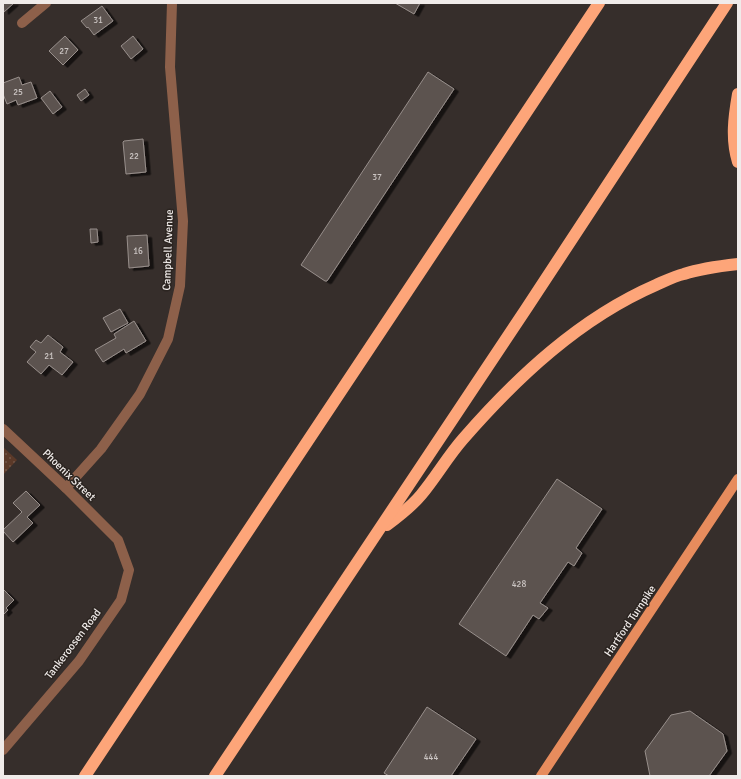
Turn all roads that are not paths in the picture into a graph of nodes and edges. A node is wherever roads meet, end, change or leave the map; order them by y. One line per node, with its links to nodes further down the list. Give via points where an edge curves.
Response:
1 (46, 3): 5 (street)
2 (172, 3): 11 (street, Campbell Avenue, via 170,67 183,222 180,286 168,339 140,394 101,449)
3 (599, 3): 15 (highway)
4 (727, 3): 12 (highway)
5 (22, 23)
6 (738, 94): 7 (highway, via 733,127)
7 (738, 162)
8 (738, 264): 12 (highway, via 707,268 672,278 628,298 582,327 509,389 459,444 411,505)
9 (3, 429): 11 (street, Phoenix Street)
10 (738, 479): 17 (main road, Hartford Turnpike)
11 (66, 488): 13 (street, Phoenix Street)
12 (378, 531): 16 (highway)
13 (118, 540): 14 (street, Tankeroosen Road, via 129,570 121,600 79,661)
14 (3, 750)
15 (85, 776)
16 (215, 776)
17 (541, 776)

